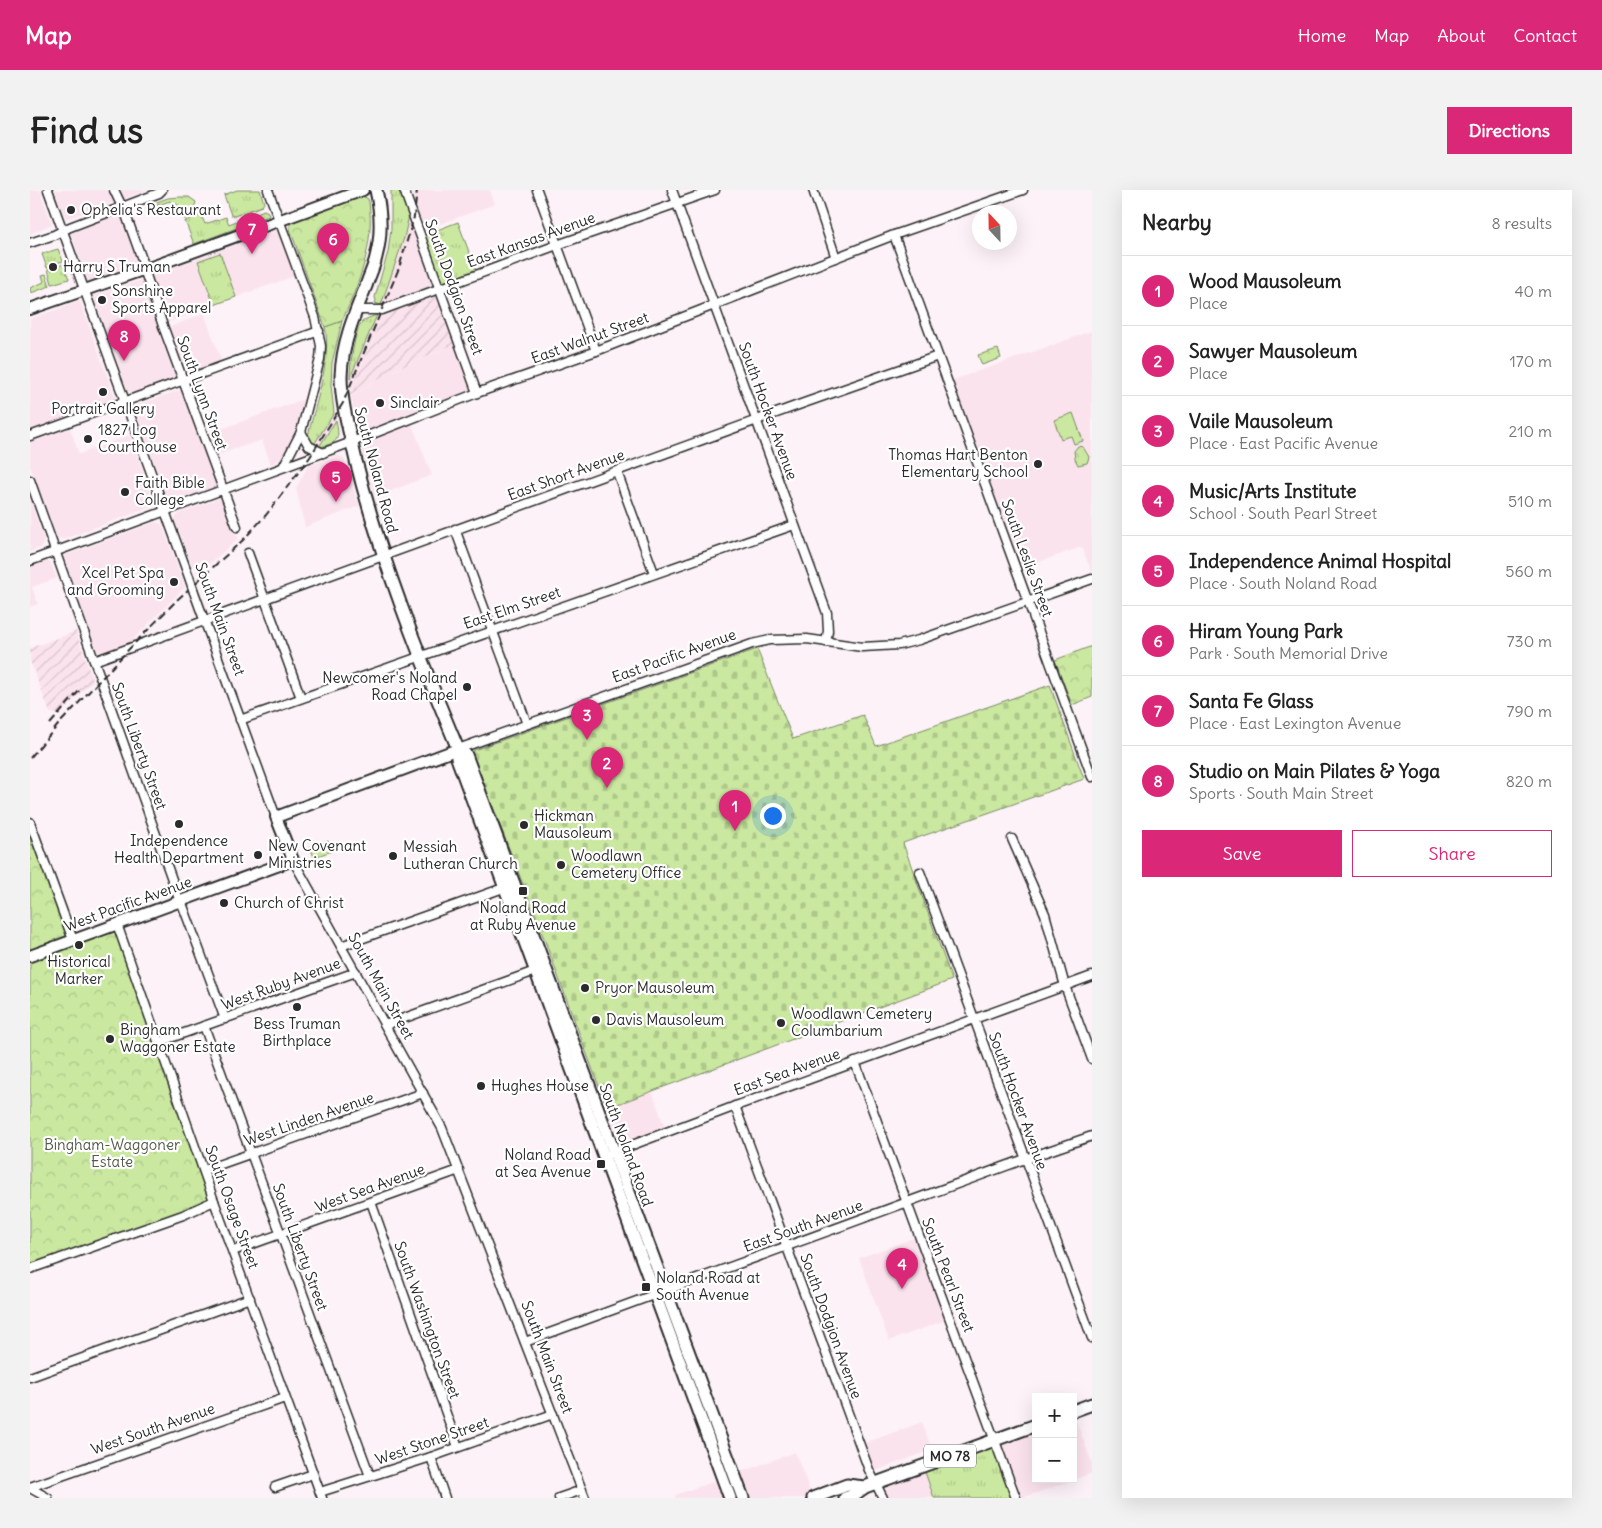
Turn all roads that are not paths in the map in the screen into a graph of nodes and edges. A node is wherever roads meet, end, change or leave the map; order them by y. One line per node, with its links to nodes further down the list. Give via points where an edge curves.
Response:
1 (48, 190): 16 (street, South Main Street)
2 (114, 190): 14 (street, South Lynn Street)
3 (162, 190): 14 (street)
4 (268, 190): 15 (street)
5 (363, 190): 15 (street)
6 (376, 190): 26 (main road, South Noland Road, via 380,214 379,244)
7 (404, 190): 22 (street, South Dodgion Street)
8 (537, 190): 19 (street)
9 (672, 190): 13 (street, South Hocker Avenue)
10 (714, 190): 13 (street, East Kansas Avenue)
11 (813, 190): 20 (street)
12 (1024, 190): 17 (street, East Walnut Street)
13 (677, 203): 19 (street, East Kansas Avenue); 24 (street, South Hocker Avenue)
14 (121, 207): 16 (street); 21 (street, South Lynn Street)
15 (280, 220): 21 (street); 27 (street)
16 (62, 230): 18 (street); 23 (street, South Main Street)
17 (894, 235): 20 (street, East Walnut Street); 29 (street, South Leslie Street)
18 (30, 244)
19 (557, 245): 22 (street, East Kansas Avenue); 28 (street)
20 (836, 258): 24 (street, East Walnut Street)
21 (144, 268): 23 (street); 30 (street, South Lynn Street)
22 (440, 288): 26 (street, East Kansas Avenue, via 382,310); 31 (street, South Dodgion Street)
23 (84, 290): 25 (street); 32 (street, South Main Street)
24 (715, 305): 28 (street, East Walnut Street); 33 (street, South Hocker Avenue)
25 (30, 309)
26 (356, 310): 36 (main road, South Noland Road, via 344,349 342,377 343,403)
27 (319, 331): 30 (street); 34 (street, via 320,359)
28 (596, 351): 31 (street, East Walnut Street)
29 (938, 356): 33 (street, East Short Avenue); 53 (street, South Leslie Street)
30 (183, 381): 32 (street); 41 (street, South Lynn Street)
31 (477, 393): 36 (street, East Walnut Street)
32 (126, 402): 35 (street); 42 (street, South Main Street)
33 (756, 421): 39 (street, East Short Avenue); 43 (street, South Hocker Avenue)
34 (301, 432): 37 (street, via 309,446); 38 (street)
35 (30, 436)
36 (352, 442): 37 (street, East Walnut Street); 48 (main road, South Noland Road)
37 (323, 453): 38 (street, East Walnut Street)
38 (282, 468): 41 (street, East Walnut Street)
39 (617, 472): 45 (street, East Short Avenue); 50 (street)
40 (30, 480): 46 (street, South Liberty Street)
41 (223, 490): 42 (street, East Walnut Street); 44 (street, South Lynn Street)
42 (165, 511): 46 (street, East Walnut Street); 54 (street, South Main Street, bridge)
43 (794, 525): 50 (street, East Elm Street); 56 (street, South Hocker Avenue, via 827,612)
44 (237, 527)
45 (455, 529): 48 (street, East Short Avenue); 55 (street)
46 (55, 551): 49 (street, East Walnut Street); 58 (street, South Liberty Street)
47 (248, 553): 52 (street)
48 (384, 556): 52 (street, East Short Avenue); 57 (main road, South Noland Road)
49 (30, 561)
50 (654, 573): 55 (street, East Elm Street)
51 (1092, 579): 53 (street, East Pacific Avenue)
52 (263, 598): 54 (street, East Short Avenue); 59 (street)
53 (1028, 602): 56 (street, East Pacific Avenue, via 899,645 862,647); 63 (street, South Leslie Street)
54 (204, 620): 58 (street, East Short Avenue); 60 (street, South Main Street)
55 (492, 630): 57 (street, East Elm Street); 61 (street)
56 (826, 642): 61 (street, East Pacific Avenue, via 770,640 752,644)
57 (421, 655): 59 (street, East Elm Street); 62 (main road, South Noland Road)
58 (94, 661): 70 (street, South Liberty Street)
59 (301, 698): 60 (street, East Elm Street)
60 (240, 720): 64 (street, South Main Street)
61 (527, 724): 62 (street, East Pacific Avenue)
62 (458, 749): 64 (street, East Pacific Avenue); 69 (main road, South Noland Road, via 466,755)
63 (1092, 777)
64 (276, 817): 67 (street, South Main Street)
65 (30, 822): 72 (street)
66 (1012, 839): 78 (street, via 1045,914)
67 (293, 860): 70 (street, West Pacific Avenue); 73 (street, South Main Street)
68 (920, 872): 80 (street, South Hocker Avenue)
69 (509, 885): 73 (street); 75 (main road, South Noland Road)
70 (180, 902): 71 (street, West Pacific Avenue); 79 (street, South Liberty Street)
71 (117, 924): 72 (street, West Pacific Avenue); 83 (street, South Osage Street)
72 (73, 940): 74 (street, West Pacific Avenue)
73 (341, 946): 76 (street, South Main Street)
74 (30, 956)
75 (540, 969): 81 (street); 90 (main road, South Noland Road)
76 (356, 972): 79 (street, West Ruby Avenue); 81 (street, South Main Street)
77 (1092, 976): 78 (street, East Sea Avenue)
78 (1065, 986): 80 (street, East Sea Avenue); 84 (street)
79 (225, 1018): 82 (street, West Ruby Avenue)
80 (973, 1019): 85 (street, East Sea Avenue); 91 (street, South Hocker Avenue)
81 (385, 1025): 86 (street, South Main Street)
82 (204, 1026): 83 (street, West Ruby Avenue); 89 (street, South Liberty Street)
83 (159, 1042): 92 (street, South Osage Street)
84 (1092, 1059)
85 (855, 1062): 87 (street, East Sea Avenue); 96 (street, South Pearl Street)
86 (423, 1093): 89 (street, West Linden Avenue); 93 (street, South Main Street)
87 (735, 1106): 90 (street, East Sea Avenue); 98 (street, South Dodgion Avenue)
88 (1092, 1136): 91 (street, East South Avenue)
89 (251, 1154): 92 (street, West Linden Avenue); 97 (street, South Liberty Street)
90 (609, 1154): 101 (main road, South Noland Road)
91 (1025, 1159): 96 (street, East South Avenue); 103 (street, South Hocker Avenue)
92 (204, 1170): 94 (street, South Osage Street)
93 (459, 1170): 95 (street, West Sea Avenue); 104 (street, South Main Street)
94 (214, 1200): 99 (street, South Osage Street); 100 (street, via 183,1215)
95 (370, 1202): 97 (street, West Sea Avenue); 112 (street, South Washington Street)
96 (906, 1203): 98 (street, East South Avenue); 111 (street, South Pearl Street)
97 (280, 1235): 99 (street, West Sea Avenue); 115 (street, South Liberty Street)
98 (787, 1246): 101 (street, East South Avenue); 116 (street, South Dodgion Avenue)
99 (234, 1251): 102 (street, South Osage Street)
100 (30, 1269)
101 (660, 1294): 104 (street, East South Avenue); 125 (main road, South Noland Road); 126 (main road, South Noland Road)
102 (250, 1298): 105 (street); 106 (street, South Osage Street)
103 (1092, 1338)
104 (525, 1342): 109 (street, South Main Street)
105 (30, 1377)
106 (285, 1398): 114 (street, South Osage Street); 117 (street, West South Avenue)
107 (1092, 1404): 108 (main road)
108 (1077, 1410)
109 (553, 1414): 112 (street, West Stone Street); 120 (street, South Main Street)
110 (1032, 1426): 111 (main road, MO 78)
111 (995, 1440): 116 (main road, MO 78); 130 (street, South Pearl Street)
112 (458, 1447): 113 (street, West Stone Street)
113 (431, 1457): 115 (street, West Stone Street); 123 (street)
114 (313, 1474): 118 (street); 121 (street, South Osage Street)
115 (370, 1476): 121 (street, West Stone Street)
116 (876, 1483): 119 (main road, MO 78); 129 (street, South Dodgion Avenue)
117 (30, 1487): 122 (street)
118 (275, 1487)
119 (865, 1487): 127 (main road, MO 78, via 848,1485); 128 (main road, MO 78)
120 (584, 1494): 124 (street)
121 (321, 1495)
122 (48, 1498)
123 (445, 1498)
124 (559, 1498)
125 (730, 1498)
126 (743, 1498)
127 (813, 1498)
128 (845, 1498)
129 (883, 1498)
130 (1016, 1498)

